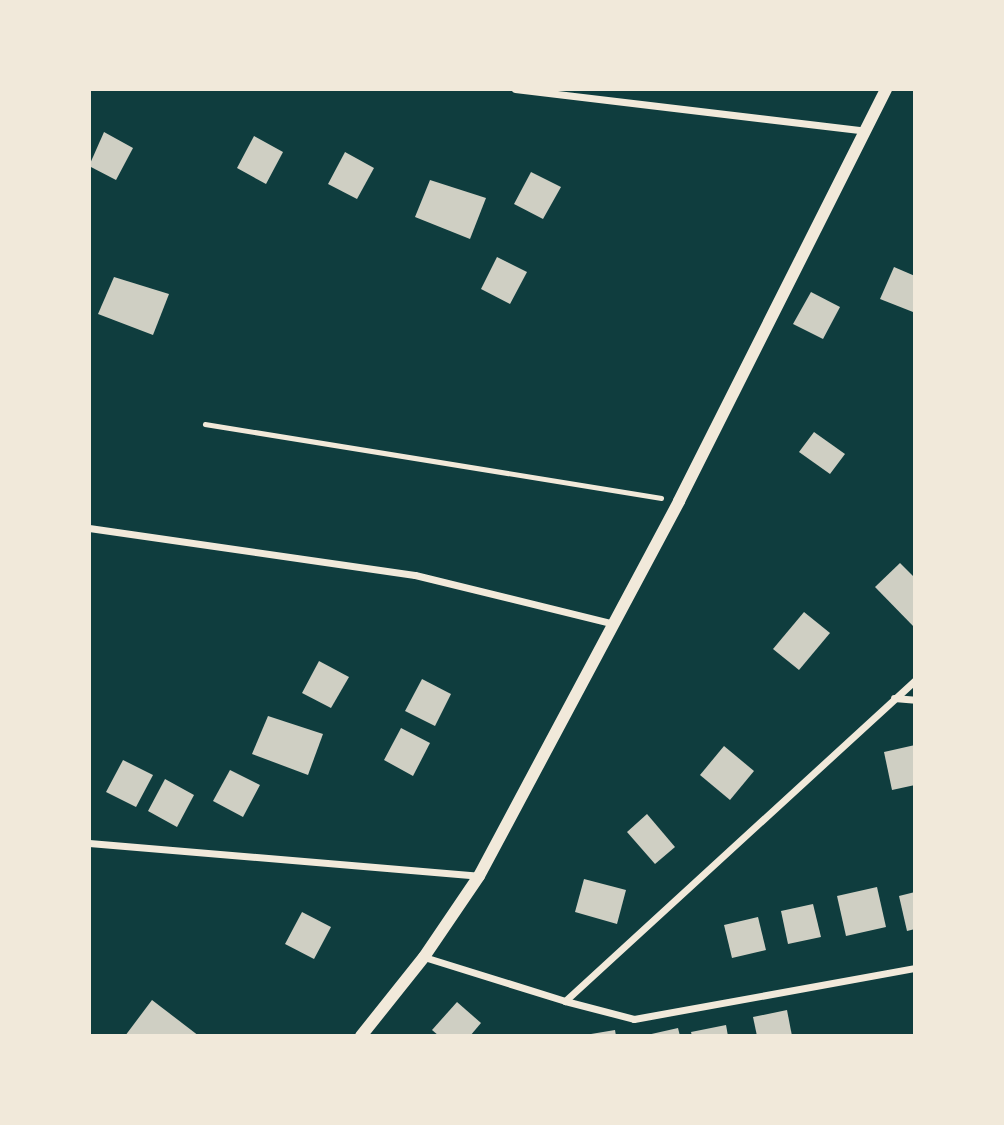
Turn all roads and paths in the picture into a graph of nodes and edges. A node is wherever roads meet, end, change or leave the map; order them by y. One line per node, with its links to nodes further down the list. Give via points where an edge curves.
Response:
1 (515, 89): 3 (street)
2 (886, 89): 3 (street)
3 (864, 131): 5 (street)
4 (205, 424): 5 (path)
5 (679, 501): 7 (street)
6 (89, 528): 7 (street, via 415,575)
7 (614, 624): 12 (street)
8 (915, 680): 9 (street)
9 (894, 698): 10 (street); 15 (street)
10 (915, 700)
11 (89, 843): 12 (street)
12 (479, 876): 13 (street)
13 (424, 957): 15 (street); 16 (street)
14 (915, 968): 15 (street, via 634,1020)
15 (565, 1001)
16 (361, 1036)

